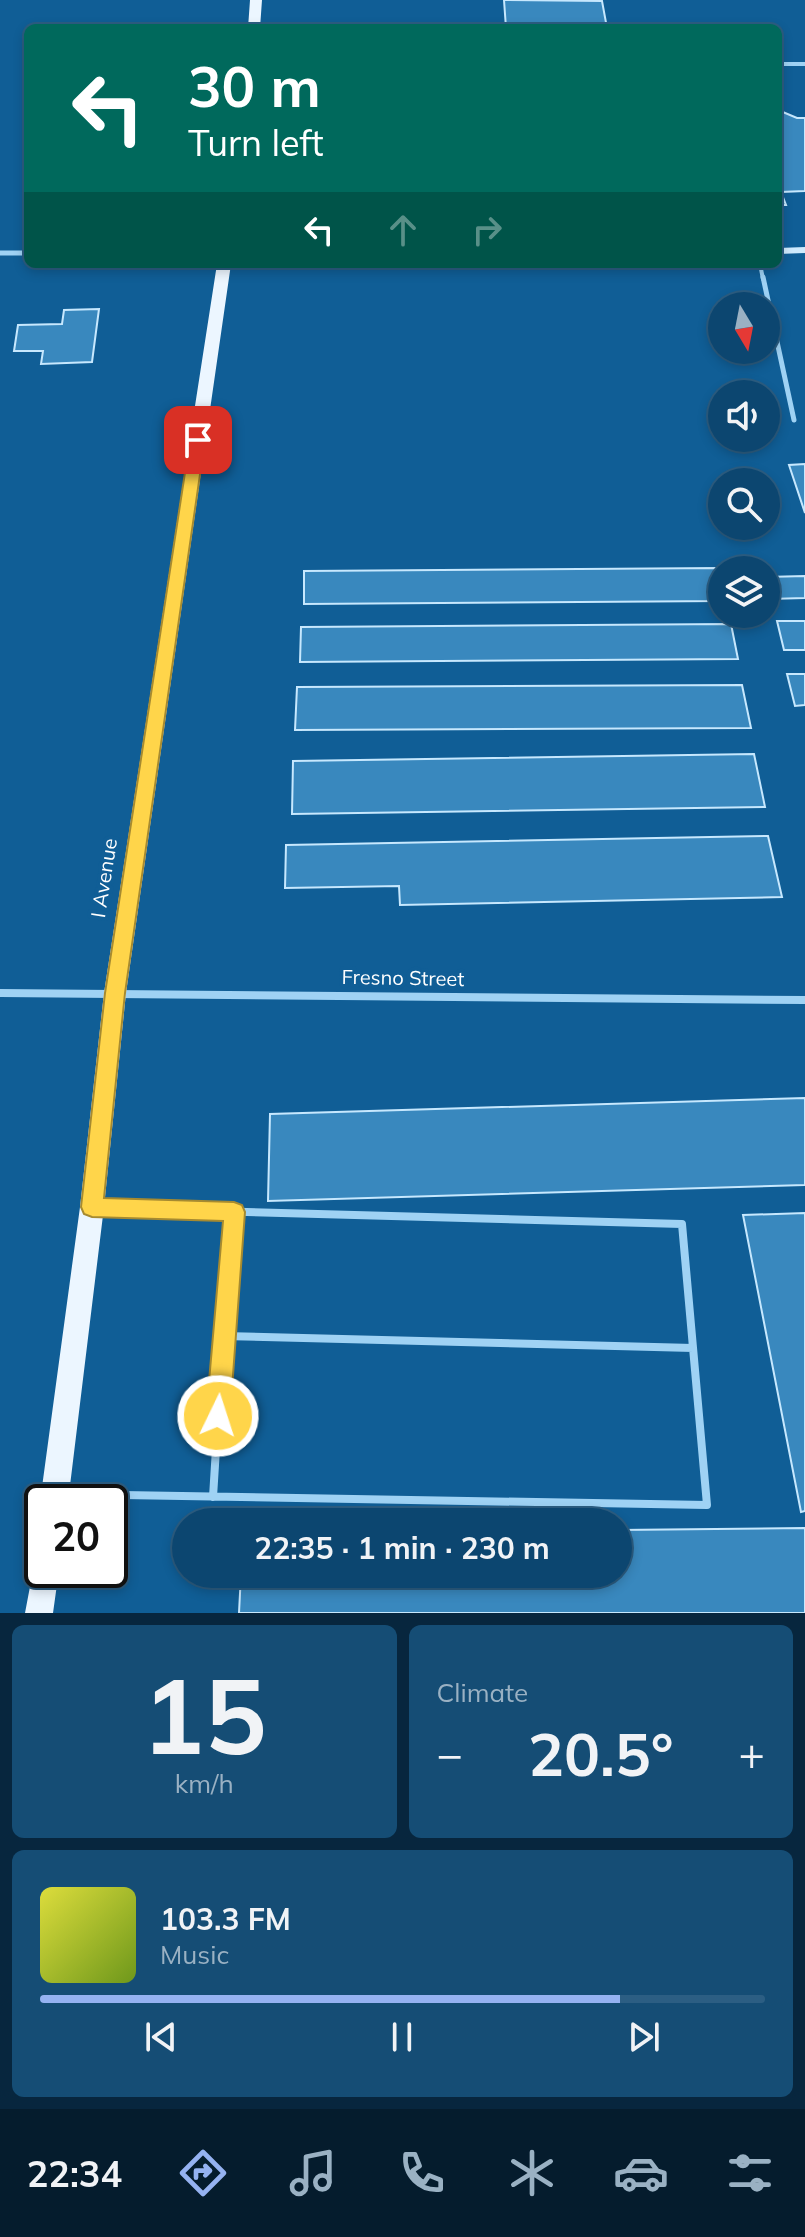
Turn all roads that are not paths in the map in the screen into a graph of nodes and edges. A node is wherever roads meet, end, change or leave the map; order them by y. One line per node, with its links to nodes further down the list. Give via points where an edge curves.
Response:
1 (256, 0): 2 (main road)
2 (254, 24)
3 (782, 64): 4 (lane)
4 (805, 64)
5 (805, 250): 6 (street)
6 (782, 251)
7 (0, 253): 8 (street)
8 (24, 253)
9 (223, 268): 13 (main road, I Avenue)
10 (761, 268): 11 (lane)
11 (794, 420)
12 (0, 993): 13 (street, Fresno Street)
13 (115, 993): 14 (street, Fresno Street); 15 (main road, I Avenue)
14 (805, 1000)
15 (92, 1207): 16 (lane); 19 (main road, I Avenue)
16 (234, 1212): 17 (lane); 18 (lane, via 682,1224)
17 (223, 1336): 18 (lane); 20 (lane)
18 (693, 1348): 20 (lane, via 707,1505)
19 (56, 1484)
20 (213, 1497): 21 (lane)
21 (128, 1498)
22 (42, 1588): 23 (main road)
23 (39, 1613)

